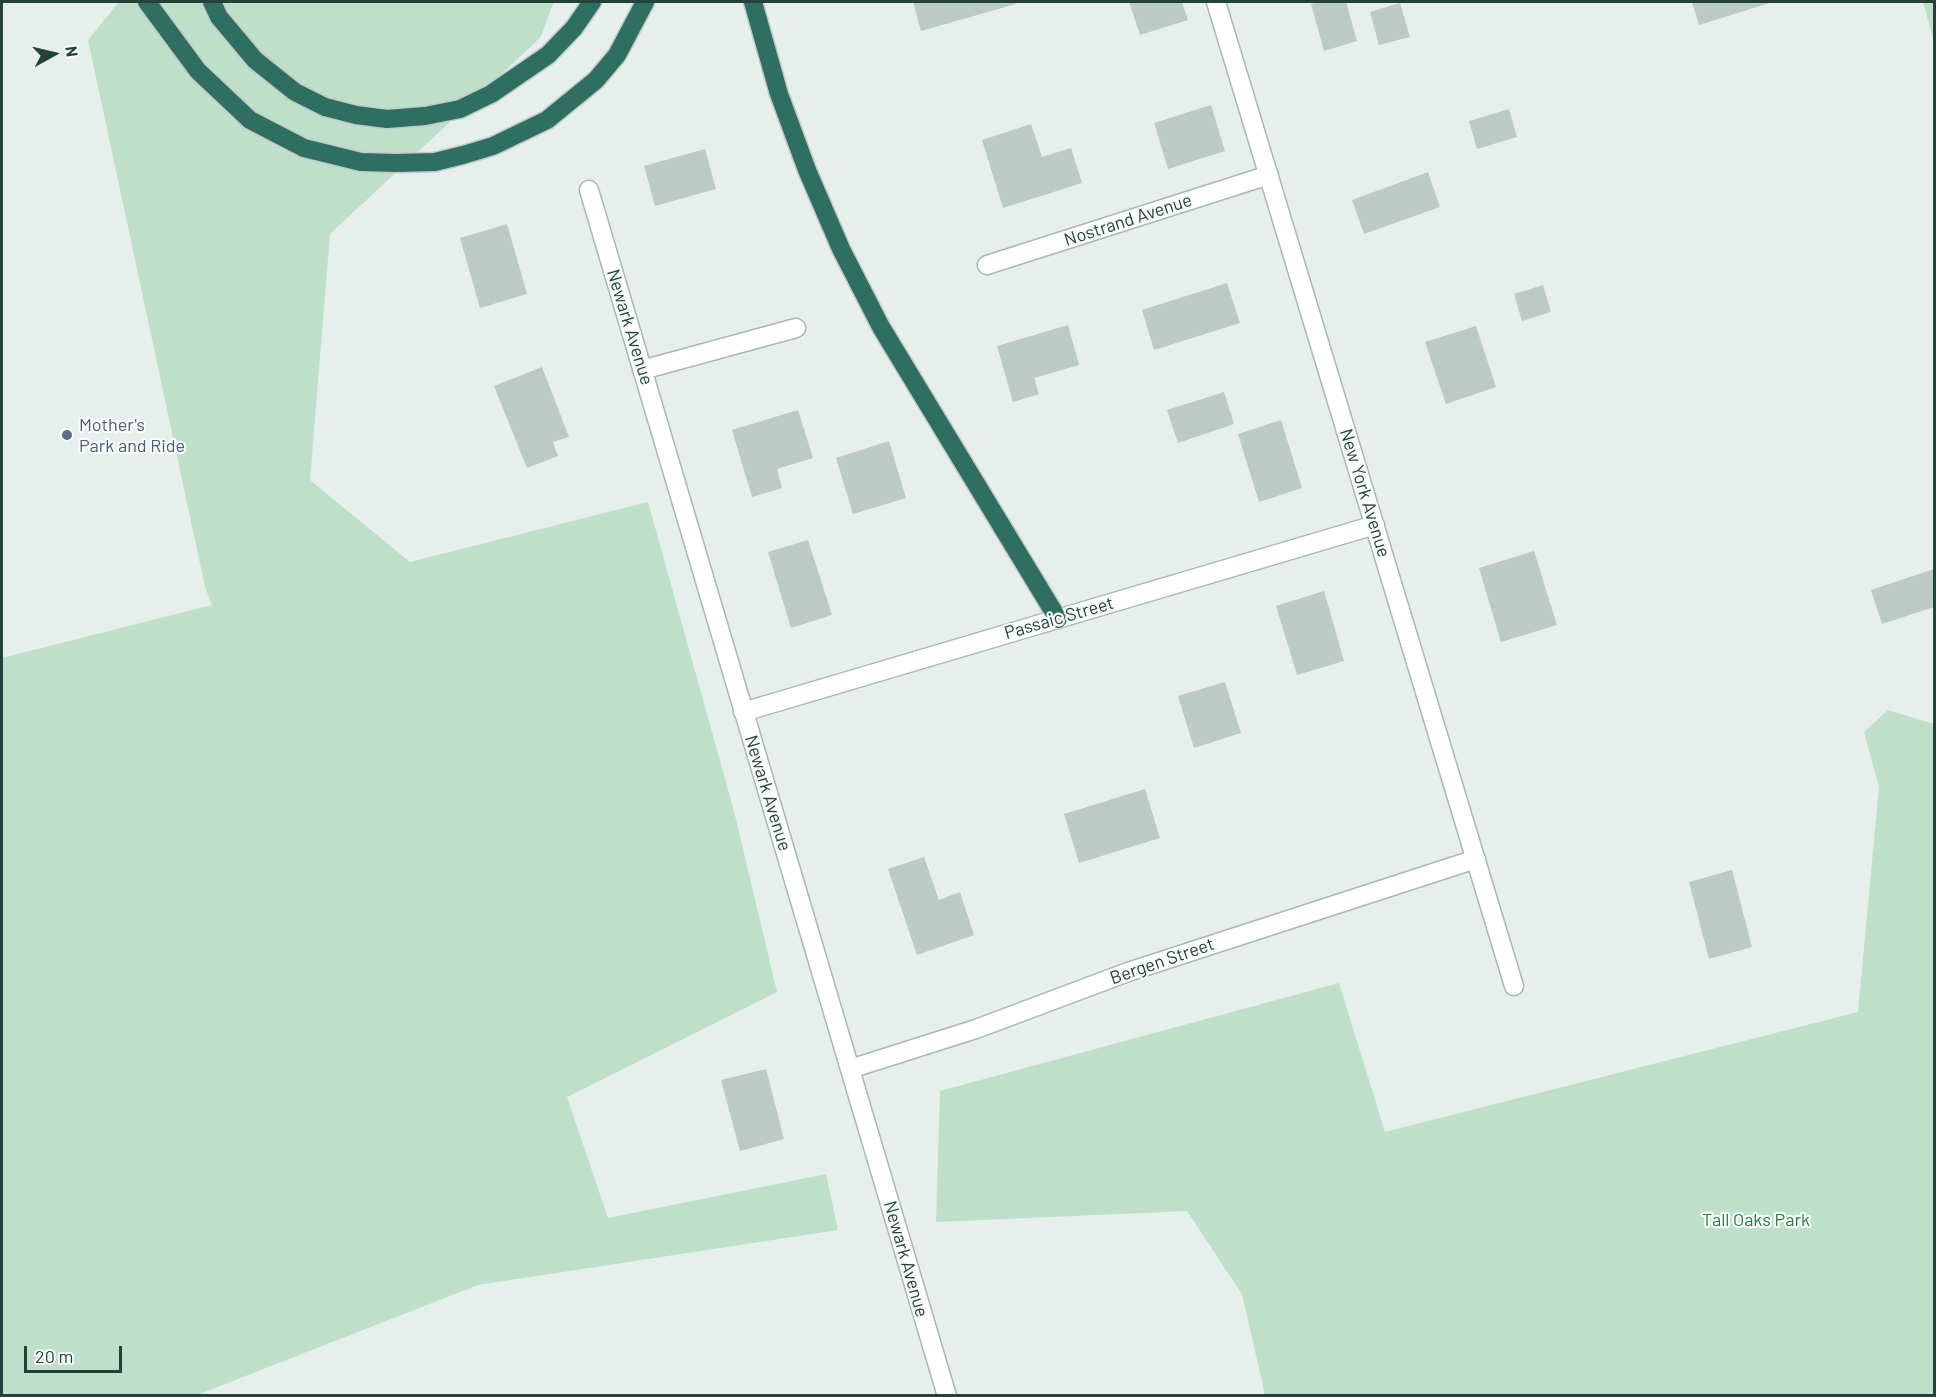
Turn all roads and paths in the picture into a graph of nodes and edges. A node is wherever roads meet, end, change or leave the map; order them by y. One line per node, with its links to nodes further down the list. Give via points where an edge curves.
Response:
1 (147, 2): 4 (highway, via 198,71 250,120 304,148 361,162 395,163 435,162 463,155 493,146 547,120 596,80 617,55)
2 (212, 2): 3 (highway, via 219,17 255,60 295,92 335,110 387,119 425,117 460,109 491,94 548,55)
3 (592, 2)
4 (645, 2)
5 (753, 2): 13 (highway, via 779,94 841,249 898,356)
6 (1216, 2): 7 (street, New York Avenue)
7 (1269, 175): 9 (street, Nostrand Avenue); 12 (street, New York Avenue)
8 (589, 190): 11 (street, Newark Avenue)
9 (987, 265)
10 (796, 328): 11 (street)
11 (642, 370): 14 (street, Newark Avenue)
12 (1375, 525): 13 (street, Passaic Street); 15 (street, New York Avenue)
13 (1058, 619): 14 (street, Passaic Street)
14 (743, 712): 17 (street, Newark Avenue)
15 (1476, 859): 16 (street, New York Avenue); 17 (street, Bergen Street, via 1210,944 976,1029)
16 (1514, 986)
17 (850, 1069): 18 (street, Newark Avenue)
18 (947, 1395)

